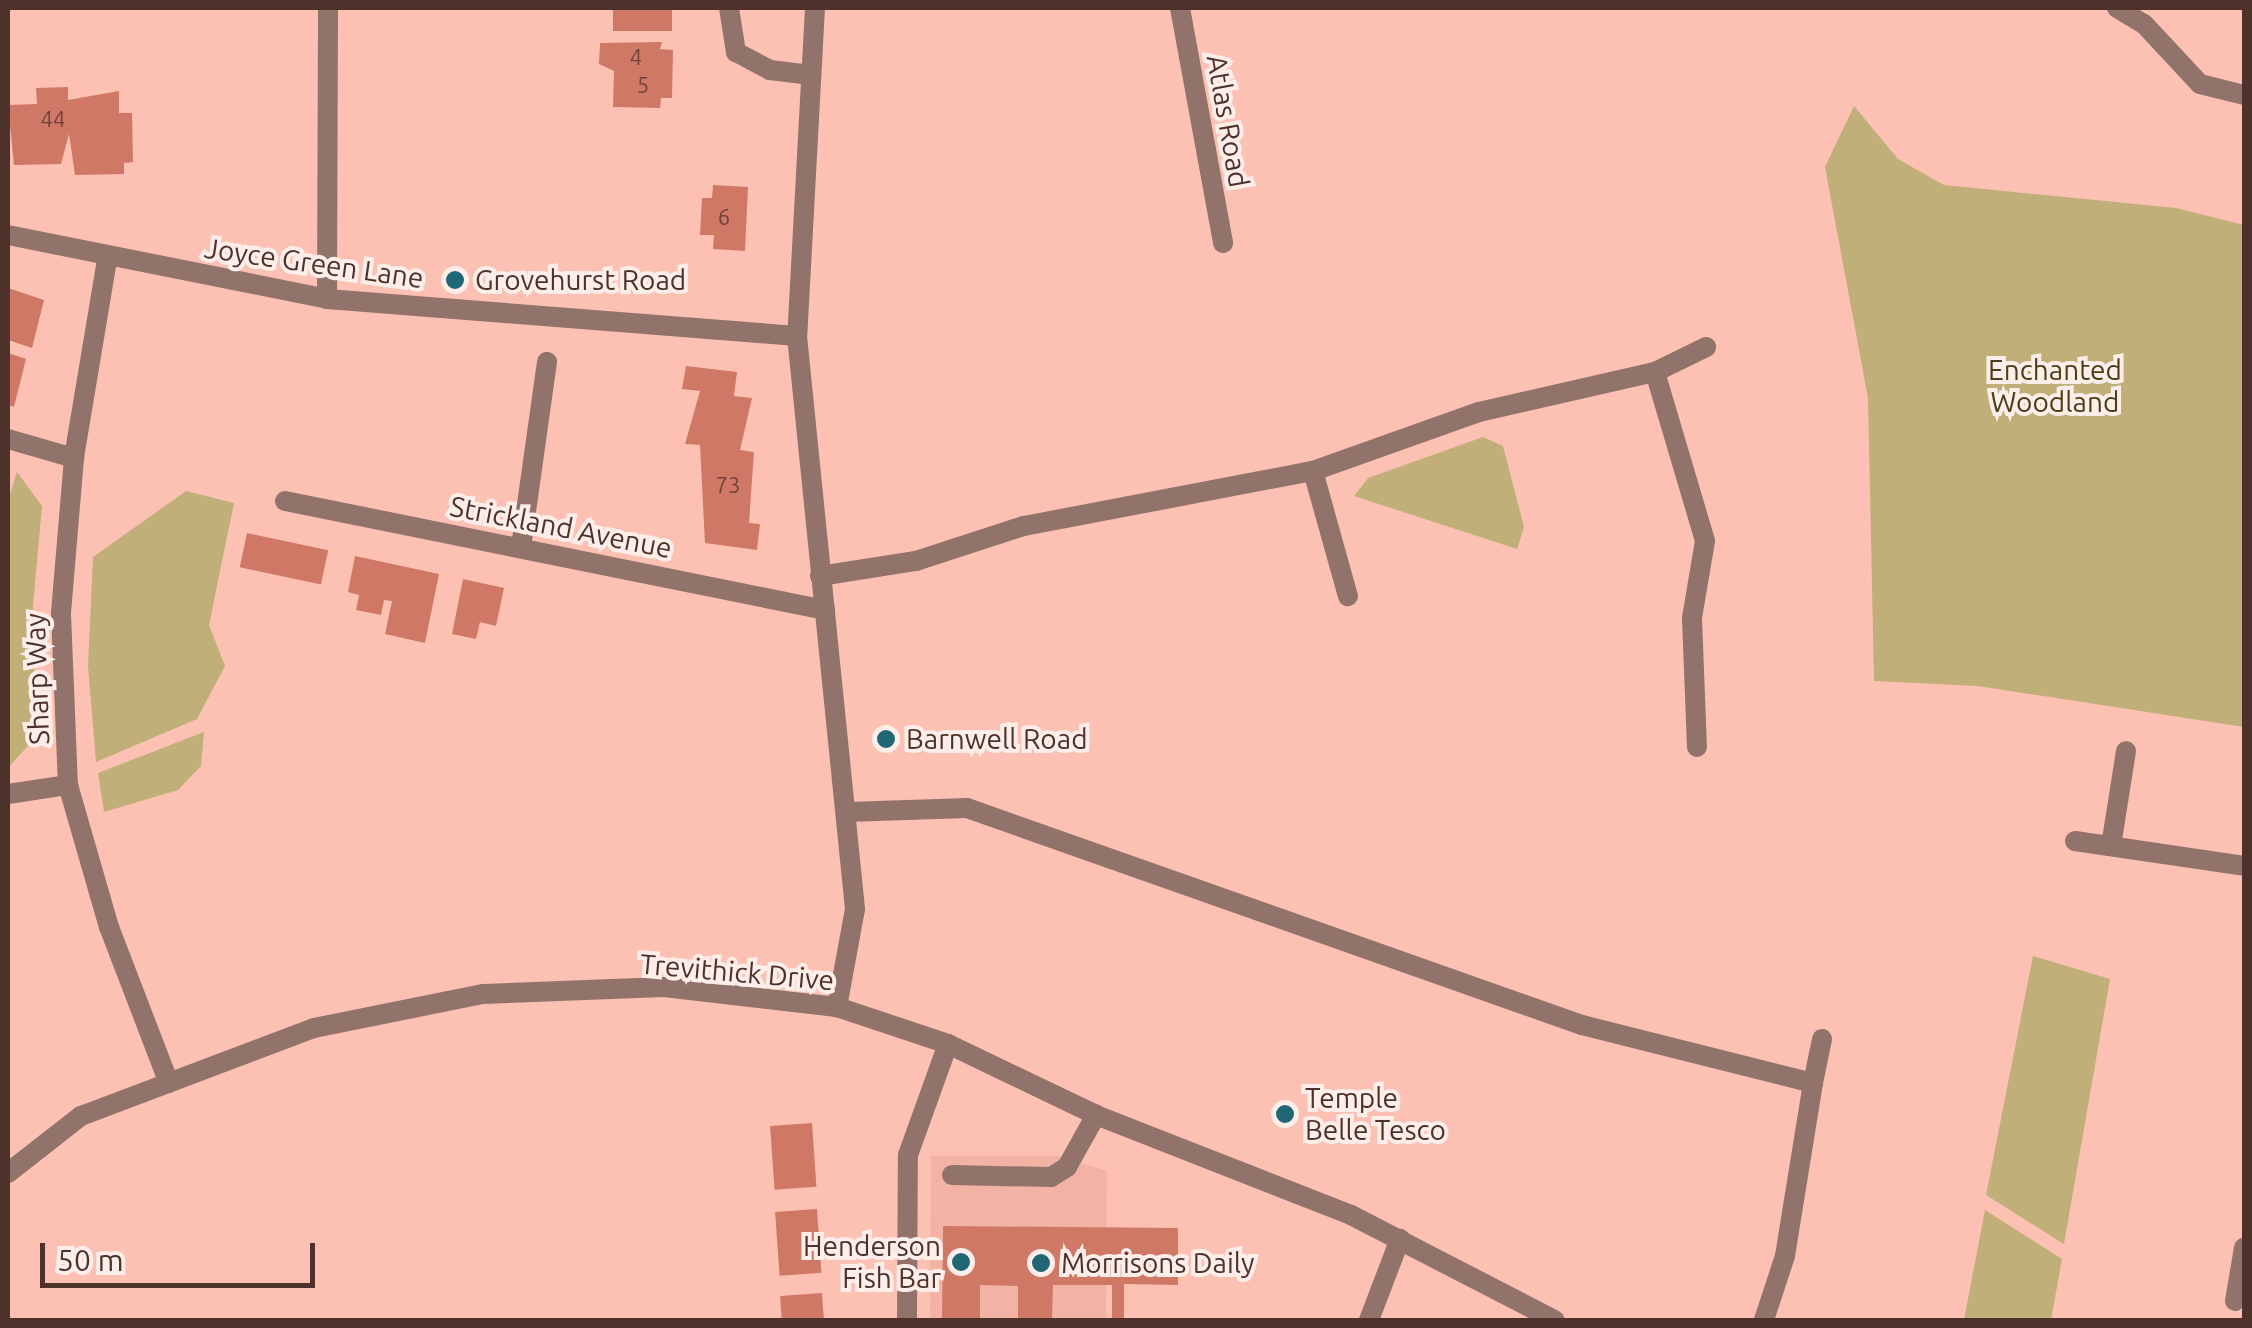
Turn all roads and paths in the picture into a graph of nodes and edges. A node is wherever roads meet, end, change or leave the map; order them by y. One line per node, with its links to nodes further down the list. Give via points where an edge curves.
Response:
1 (328, 8): 11 (street)
2 (729, 8): 6 (street, via 736,52 770,70)
3 (815, 8): 6 (street)
4 (1180, 8): 9 (street, Atlas Road)
5 (2116, 8): 7 (street, via 2144,24 2200,84)
6 (811, 75): 12 (street)
7 (2244, 95)
8 (8, 234): 10 (street, Joyce Green Lane)
9 (1223, 244)
10 (106, 260): 11 (street, Joyce Green Lane); 17 (street, Sharp Way)
11 (327, 299): 12 (street, Joyce Green Lane)
12 (797, 336): 21 (street)
13 (1706, 346): 15 (street)
14 (547, 362): 20 (street)
15 (1655, 372): 18 (street, via 1478,412); 24 (street, via 1705,541 1692,618)
16 (8, 439): 17 (street)
17 (74, 458): 26 (street, Sharp Way, via 61,613)
18 (1313, 471): 21 (street, via 1024,526 916,561); 22 (street)
19 (284, 501): 20 (street, Strickland Avenue)
20 (521, 547): 23 (street, Strickland Avenue)
21 (820, 576): 23 (street)
22 (1348, 596)
23 (826, 610): 28 (street)
24 (1697, 747)
25 (2126, 751): 30 (street)
26 (68, 785): 27 (street); 36 (street, Sharp Way, via 109,927)
27 (8, 794)
28 (847, 812): 32 (street, via 855,908); 35 (street, via 967,808 1582,1025)
29 (2075, 841): 30 (street)
30 (2111, 846): 31 (street)
31 (2244, 866)
32 (837, 1007): 34 (street, Trevithick Drive); 36 (street, Trevithick Drive, via 664,987 483,994 314,1028)
33 (1822, 1039): 35 (street)
34 (948, 1044): 37 (street, Trevithick Drive); 43 (street, via 908,1155)
35 (1813, 1082): 46 (street, via 1785,1256)
36 (169, 1083): 38 (street, Trevithick Drive, via 81,1116)
37 (1096, 1115): 39 (street, via 1052,1178); 40 (street, Trevithick Drive)
38 (8, 1173)
39 (952, 1175)
40 (1400, 1238): 44 (street); 45 (street, Trevithick Drive)
41 (2244, 1248): 42 (street)
42 (2237, 1308)
43 (907, 1320)
44 (1368, 1320)
45 (1554, 1320)
46 (1764, 1320)

